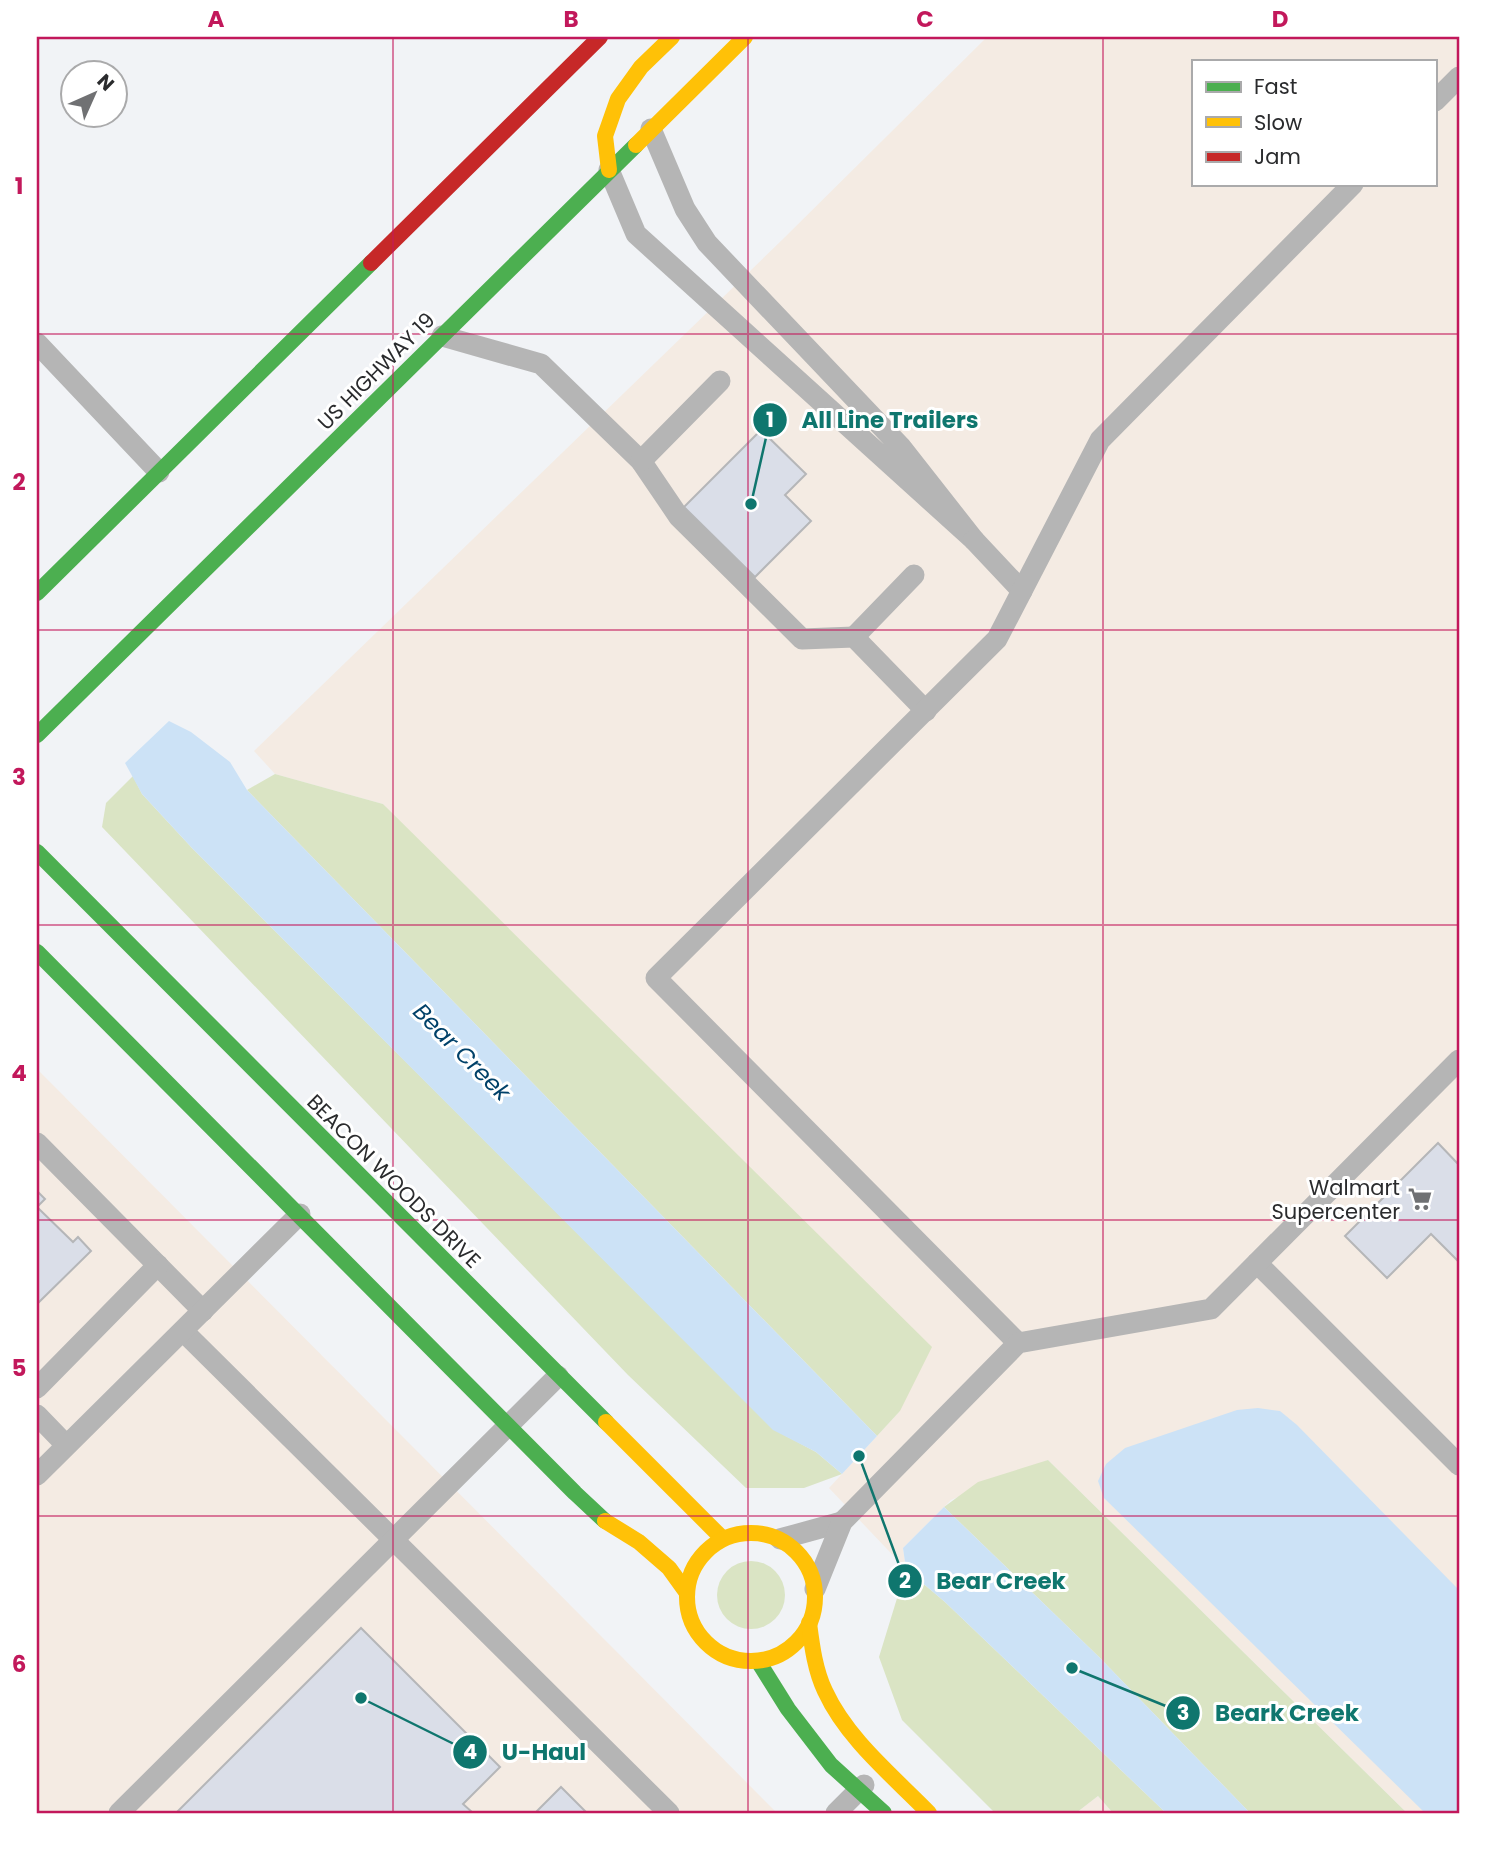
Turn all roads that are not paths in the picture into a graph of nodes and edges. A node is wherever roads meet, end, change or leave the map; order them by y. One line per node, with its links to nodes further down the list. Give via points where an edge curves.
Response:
1 (672, 37): 7 (main road, via 641,67 618,99 605,136)
2 (745, 37): 6 (main road, US HIGHWAY 19)
3 (597, 38): 13 (main road)
4 (1459, 77): 5 (lane)
5 (1436, 101)
6 (651, 129): 7 (main road, US HIGHWAY 19); 14 (lane, via 685,209 707,243 901,447)
7 (609, 170): 9 (main road, US HIGHWAY 19); 14 (lane, via 636,234)
8 (1351, 186): 16 (lane, via 1100,440)
9 (442, 336): 12 (lane, via 541,363); 20 (main road, US HIGHWAY 19)
10 (37, 343): 13 (lane)
11 (720, 381): 12 (lane)
12 (641, 461): 18 (lane, via 679,517 802,639)
13 (159, 471): 17 (main road)
14 (974, 540): 16 (lane)
15 (914, 575): 18 (lane)
16 (1022, 591): 19 (lane, via 997,639)
17 (37, 593)
18 (854, 637): 19 (lane)
19 (926, 711): 30 (lane, via 656,978)
20 (37, 735)
21 (37, 852): 31 (main road, BEACON WOODS DRIVE)
22 (37, 951): 25 (main road)
23 (1459, 1060): 26 (lane)
24 (37, 1143): 27 (lane)
25 (300, 1214): 28 (lane); 34 (main road)
26 (1257, 1263): 30 (lane, via 1211,1309); 36 (lane)
27 (158, 1265): 28 (lane); 32 (lane)
28 (203, 1311): 29 (lane)
29 (183, 1331): 35 (lane); 41 (lane)
30 (1018, 1343): 38 (lane)
31 (558, 1376): 34 (lane); 39 (main road, BEACON WOODS DRIVE)
32 (37, 1388)
33 (37, 1415): 35 (lane)
34 (508, 1426): 41 (lane); 43 (main road, via 609,1524 639,1542 669,1569)
35 (66, 1445): 37 (lane)
36 (1459, 1465)
37 (37, 1475)
38 (842, 1522): 40 (lane); 42 (lane)
39 (722, 1538): 40 (main road, via 741,1532); 43 (main road, via 694,1566)
40 (780, 1539): 42 (main road, via 804,1560)
41 (394, 1540): 48 (lane); 49 (lane)
42 (815, 1589): 44 (main road)
43 (687, 1592): 45 (main road, via 692,1624 704,1641 719,1653)
44 (809, 1623): 45 (main road, via 795,1645); 46 (main road, via 825,1692 840,1717)
45 (758, 1661): 47 (main road, via 831,1765)
46 (884, 1766): 47 (lane); 52 (main road)
47 (859, 1791): 50 (lane); 51 (main road)
48 (119, 1813)
49 (669, 1813)
50 (836, 1813)
51 (884, 1813)
52 (929, 1813)

